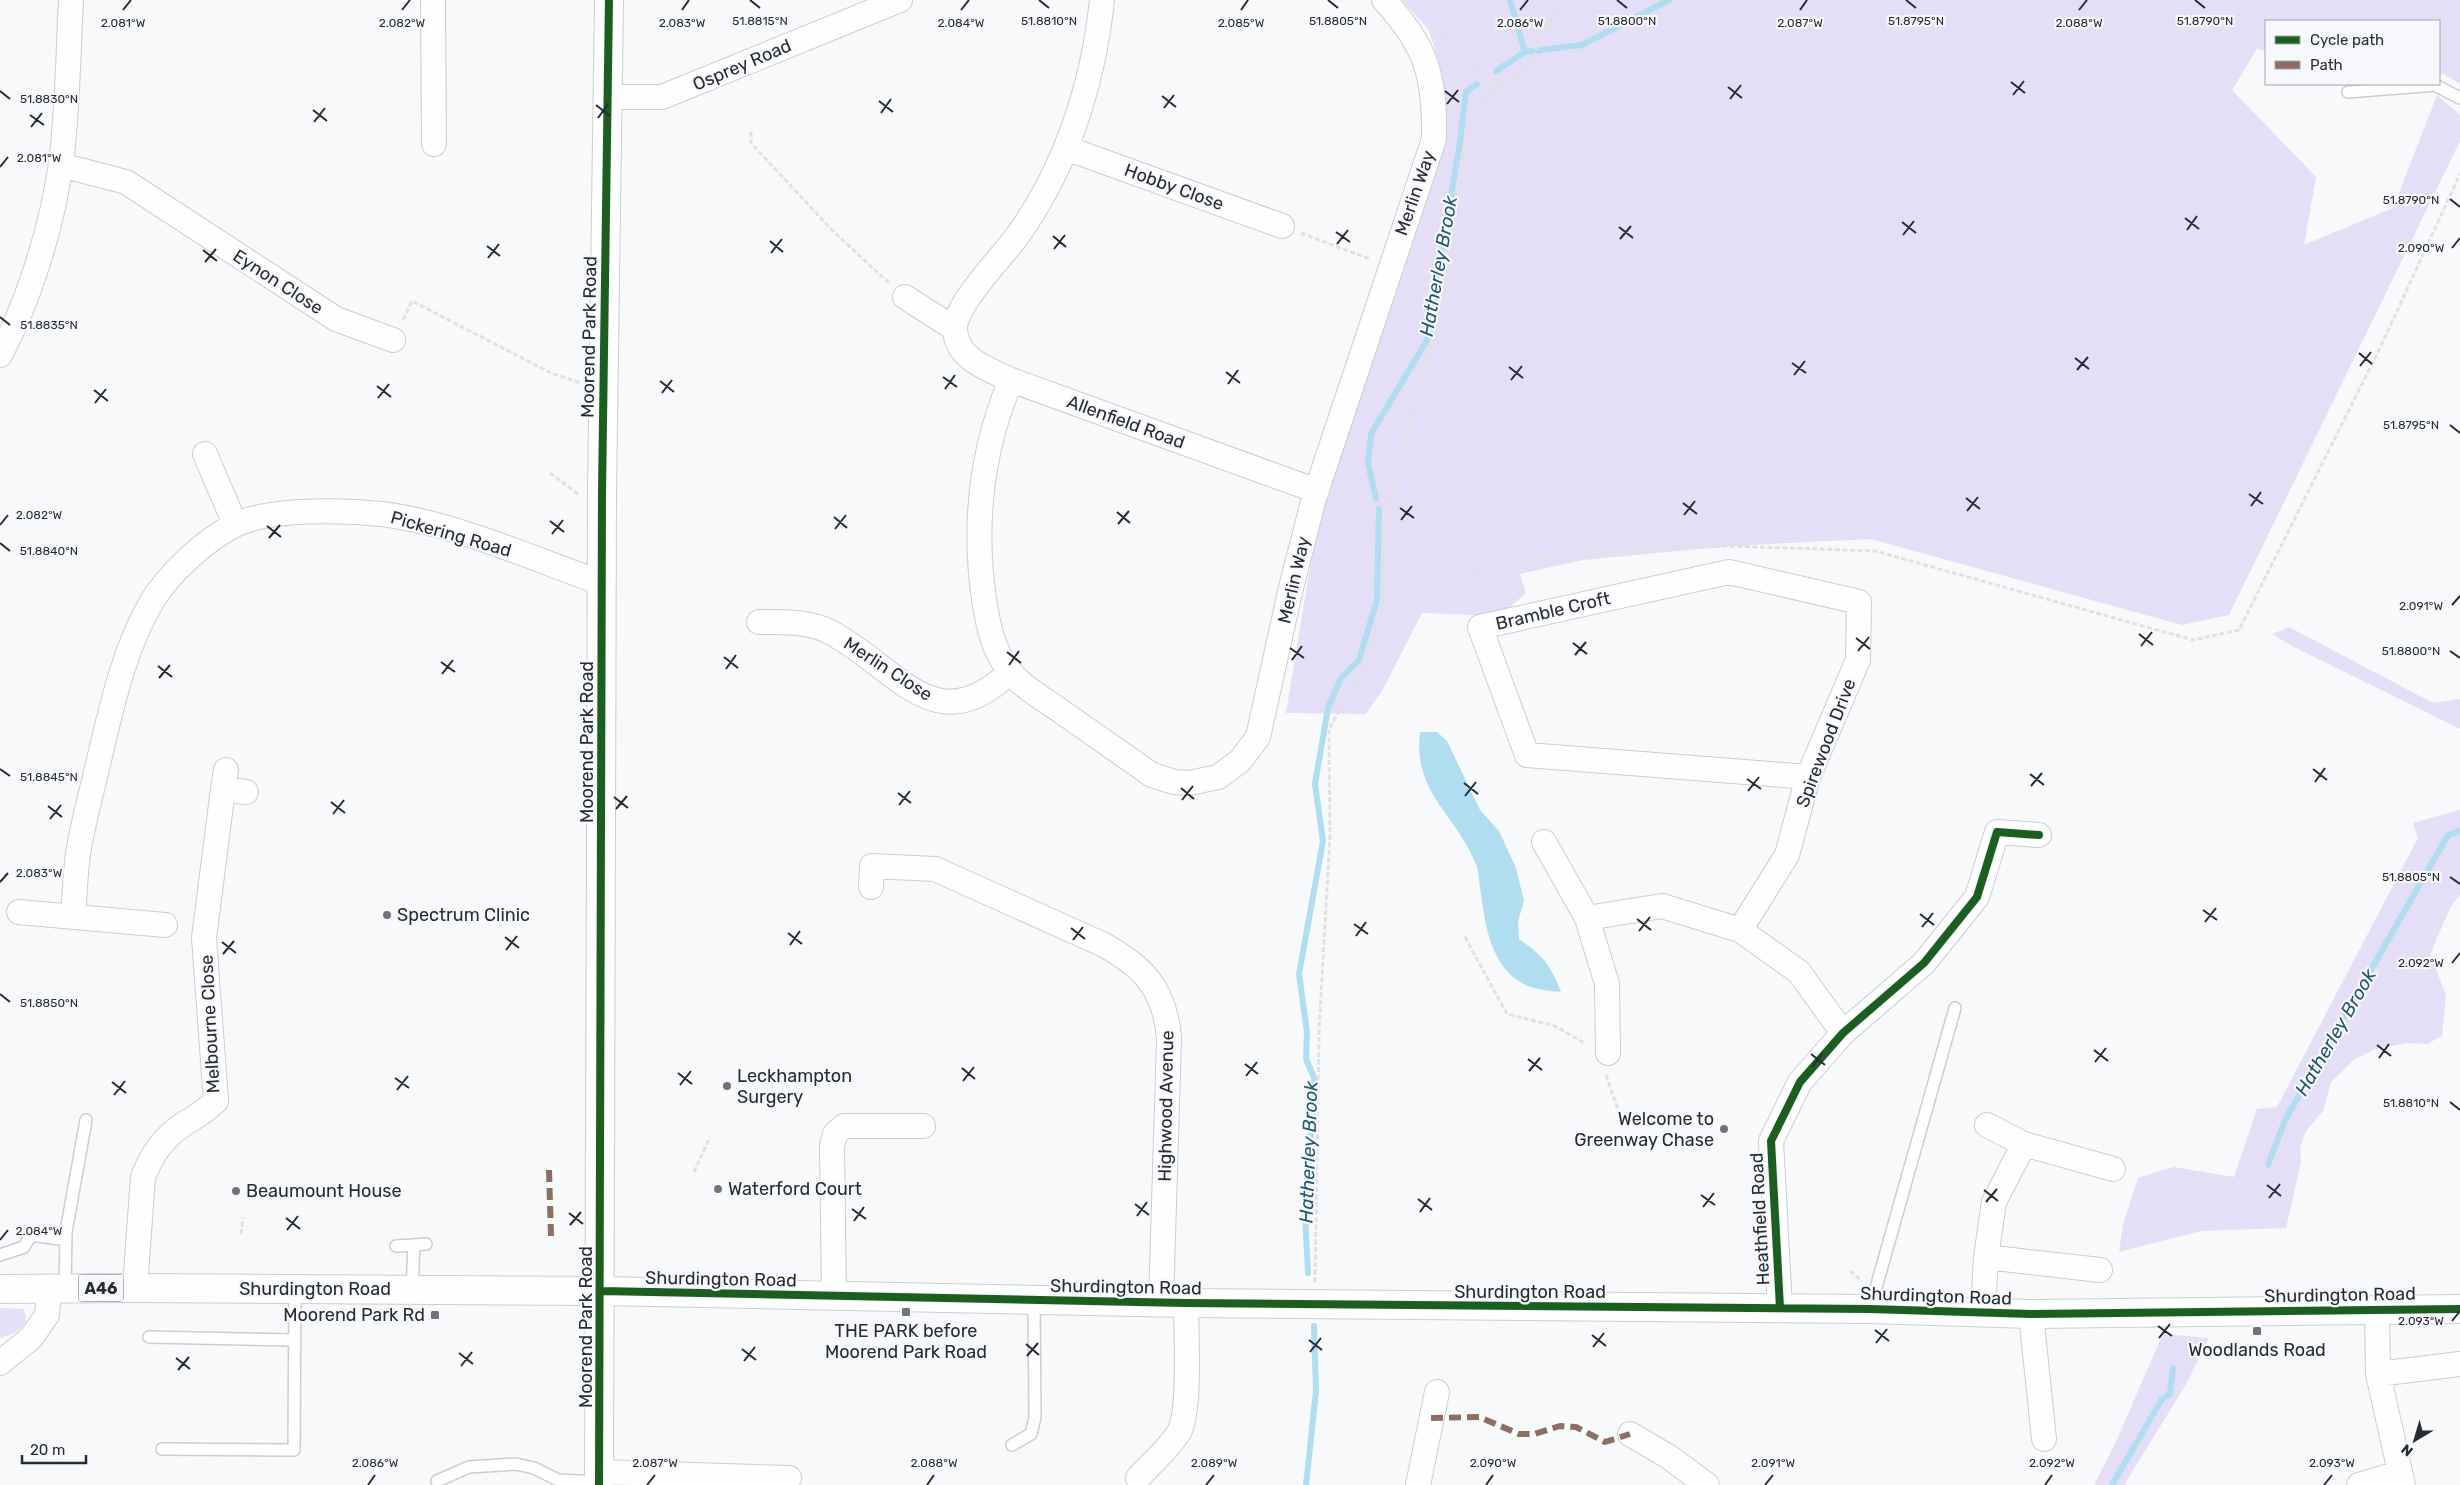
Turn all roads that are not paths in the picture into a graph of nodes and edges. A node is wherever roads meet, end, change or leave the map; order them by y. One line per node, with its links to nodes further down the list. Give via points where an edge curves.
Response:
1 (71, 0): 13 (street)
2 (433, 0): 11 (street)
3 (609, 0): 9 (main road, Moorend Park Road)
4 (900, 0): 7 (street, Osprey Road)
5 (1102, 0): 12 (street, via 1092,68)
6 (1384, 0): 21 (street, Merlin Way, via 1422,50 1432,89 1434,139)
7 (864, 6): 9 (street, Osprey Road, via 662,98)
8 (2348, 92): 10 (lane, via 2435,85)
9 (608, 97): 23 (main road, Moorend Park Road)
10 (2460, 98)
11 (434, 144)
12 (1066, 148): 14 (street, Hobby Close); 16 (street, via 1035,208 959,312)
13 (61, 165): 17 (street, Eynon Close, via 126,182 336,319); 18 (street, via 27,298)
14 (1282, 226)
15 (905, 297): 16 (street)
16 (955, 329): 19 (street, Allenfield Road, via 959,344 970,359)
17 (393, 340)
18 (0, 355)
19 (1011, 380): 21 (street, Allenfield Road); 26 (street, Merlin Way, via 986,459 978,524 988,623 995,647)
20 (204, 454): 22 (street)
21 (1316, 495): 26 (street, Merlin Way, via 1290,592 1258,738 1240,761 1218,777 1189,783 1152,775 1025,686)
22 (235, 524): 23 (street, Pickering Road, via 314,512 383,514 451,530); 33 (street, Pickering Road, via 175,572 144,616 112,704 79,849)
23 (602, 583): 57 (main road, Moorend Park Road)
24 (1859, 602): 27 (street, Spirewood Drive, via 1858,660); 27 (street, Bramble Croft, via 1729,572 1480,627 1527,755)
25 (758, 623): 26 (street, Merlin Close, via 785,622 829,632 936,702 970,700)
26 (1010, 672)
27 (1808, 777): 36 (street, Spirewood Drive, via 1786,855)
28 (231, 784): 52 (street, Melbourne Close, via 204,938 216,1101 204,1113 168,1136 148,1162 143,1176)
29 (2039, 836): 38 (street, Heathfield Road, via 1997,832 1977,897 1924,963)
30 (1544, 842): 34 (street)
31 (872, 867): 60 (street, Highwood Avenue, via 935,869 955,876 1102,944 1128,959 1150,980 1164,1007 1170,1038)
32 (19, 912): 33 (street)
33 (73, 917): 35 (street)
34 (1587, 918): 36 (street, via 1662,906); 39 (street, via 1607,984)
35 (165, 926)
36 (1740, 930): 38 (street, via 1799,972)
37 (1955, 1008): 62 (lane)
38 (1843, 1033): 61 (street, Heathfield Road, via 1800,1082 1771,1141)
39 (1600, 1056)
40 (86, 1120): 45 (lane)
41 (1987, 1125): 43 (street)
42 (923, 1126): 58 (street, via 844,1126 834,1134)
43 (2024, 1144): 44 (street); 50 (street, via 1994,1202)
44 (2113, 1169)
45 (66, 1240): 49 (lane, via 31,1235 24,1247); 54 (lane)
46 (426, 1244): 47 (lane)
47 (414, 1245): 48 (lane); 56 (lane)
48 (396, 1246)
49 (0, 1255)
50 (1986, 1257): 51 (street); 65 (street)
51 (2100, 1270)
52 (135, 1288): 54 (main road, Shurdington Road / A46); 55 (main road, Shurdington Road / A46)
53 (0, 1289): 54 (main road, Shurdington Road / A46)
54 (57, 1289): 69 (street, via 47,1315 31,1338)
55 (295, 1289): 56 (main road, Shurdington Road / A46); 68 (lane)
56 (412, 1290): 57 (main road, Shurdington Road / A46)
57 (601, 1291): 58 (main road, Shurdington Road / A46); 80 (main road, Moorend Park Road)
58 (834, 1296): 59 (main road, Shurdington Road / A46)
59 (1034, 1300): 60 (main road, Shurdington Road / A46); 75 (lane, via 1035,1422 1031,1434)
60 (1173, 1303): 61 (main road, Shurdington Road / A46); 78 (street, Highwood Avenue, via 1186,1404 1183,1422 1174,1439)
61 (1780, 1308): 62 (main road, Shurdington Road / A46)
62 (1870, 1309): 65 (main road, Shurdington Road / A46)
63 (2460, 1309): 64 (main road, Shurdington Road / A46)
64 (2377, 1310): 66 (main road, Shurdington Road / A46); 71 (street)
65 (1983, 1311): 66 (main road, Shurdington Road / A46)
66 (2031, 1314): 74 (street)
67 (149, 1337): 68 (lane)
68 (295, 1340): 76 (lane, via 294,1450)
69 (0, 1363)
70 (2460, 1364): 71 (street)
71 (2378, 1374): 79 (street)
72 (1437, 1392): 82 (street)
73 (1630, 1434): 83 (street, via 1669,1456)
74 (2044, 1440)
75 (1012, 1445)
76 (162, 1449)
77 (789, 1478): 80 (street)
78 (1138, 1478)
79 (2401, 1479): 84 (street)
80 (599, 1480): 81 (lane, via 558,1480 534,1468 516,1464 470,1467)
81 (437, 1481)
82 (1418, 1485)
83 (1707, 1485)
84 (2359, 1485)

